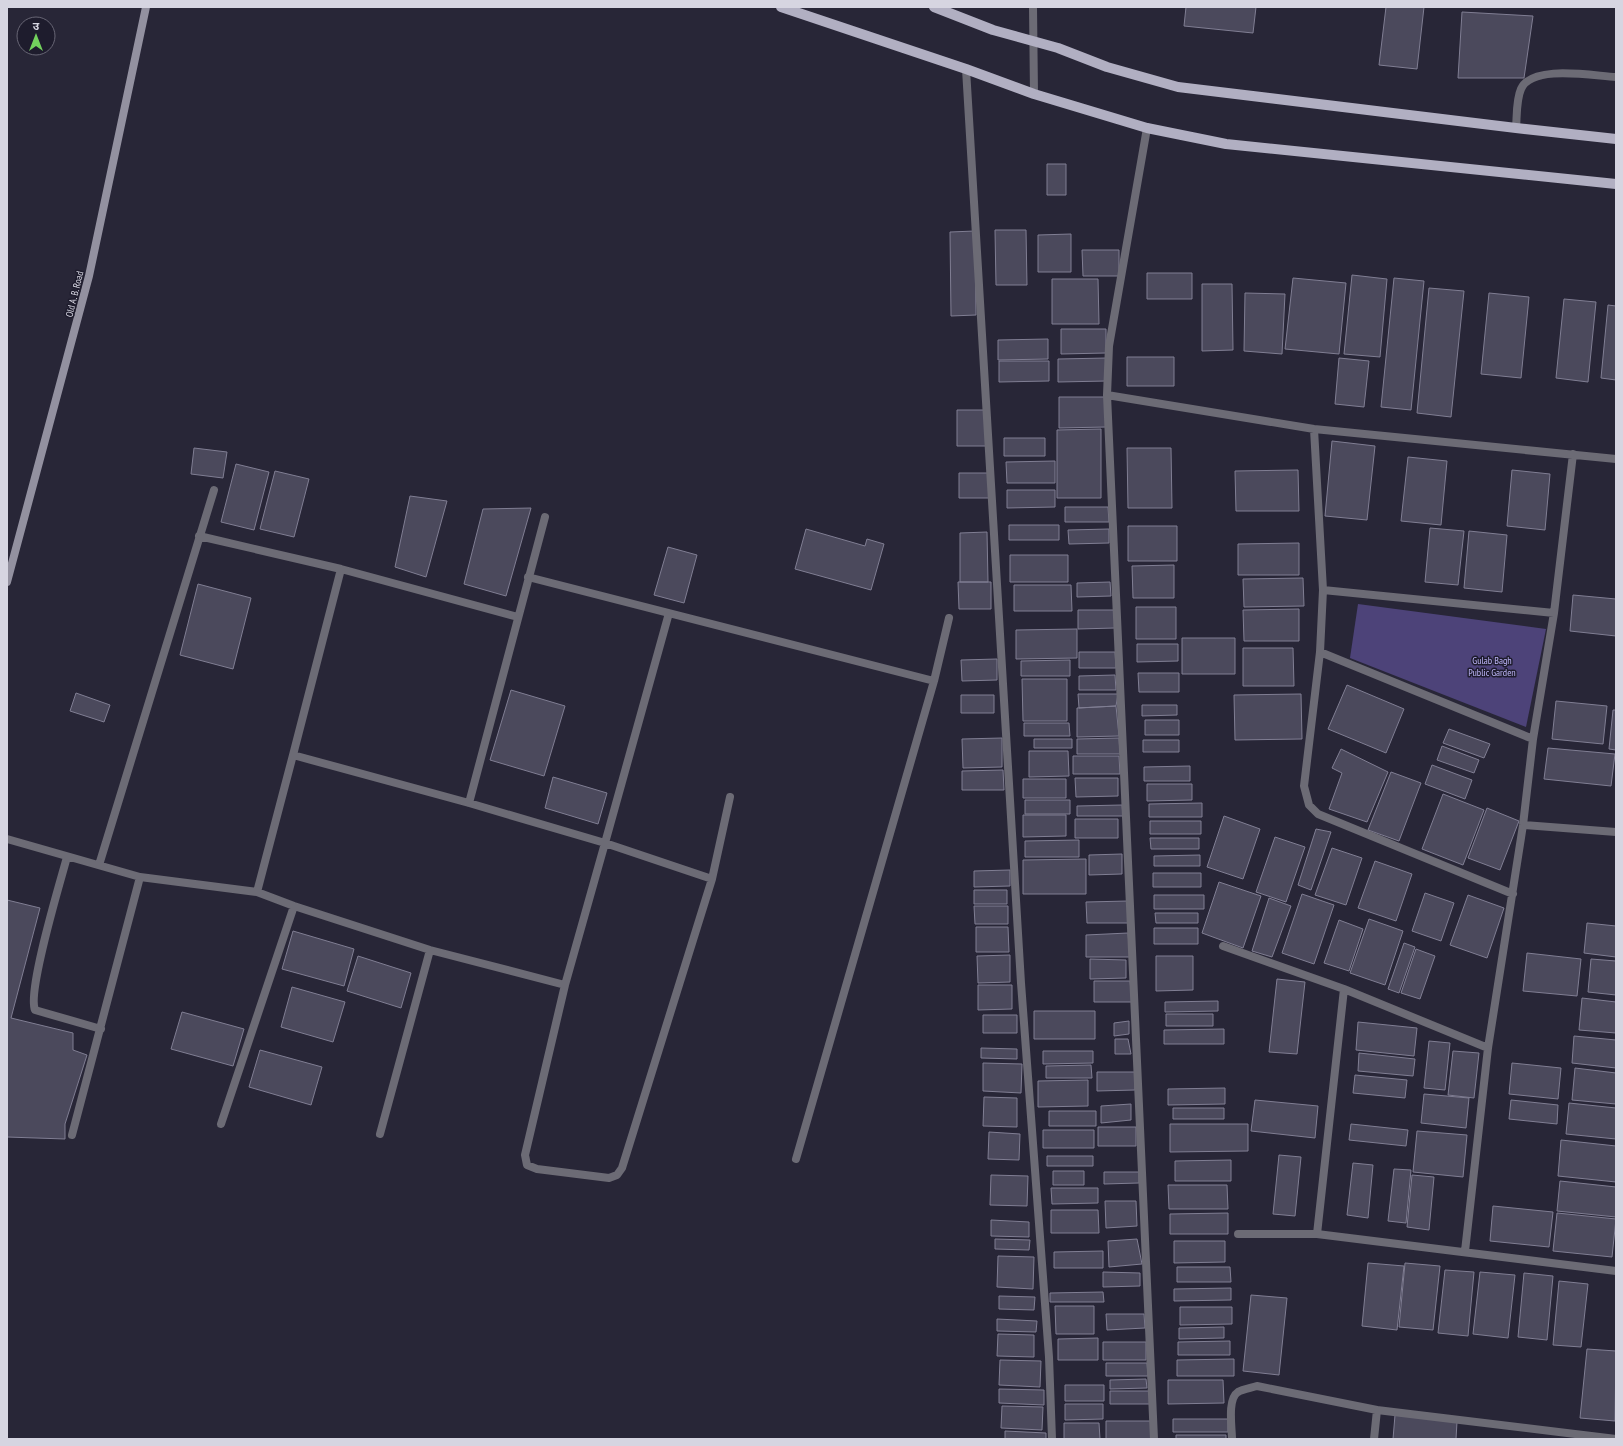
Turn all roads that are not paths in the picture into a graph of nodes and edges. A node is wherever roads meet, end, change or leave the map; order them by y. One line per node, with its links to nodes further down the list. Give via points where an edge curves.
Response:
1 (146, 7): 22 (main road, Old A. B. Road, via 89,276)
2 (781, 7): 6 (main road)
3 (934, 7): 5 (main road, via 992,30)
4 (1033, 7): 5 (street)
5 (1034, 41): 8 (street); 10 (main road, via 1107,67 1178,87)
6 (966, 69): 8 (main road); 61 (street, via 1022,983 1049,1357)
7 (1616, 77): 10 (street, via 1558,73 1537,75 1525,81 1520,90)
8 (1034, 94): 9 (main road)
9 (1147, 128): 12 (main road, via 1226,144); 13 (street, via 1109,346)
10 (1516, 128): 11 (main road)
11 (1616, 138)
12 (1616, 184)
13 (1107, 395): 14 (street); 62 (street)
14 (1314, 429): 15 (street); 23 (street)
15 (1573, 454): 16 (street); 25 (street)
16 (1616, 459)
17 (214, 490): 19 (street)
18 (545, 517): 21 (street)
19 (199, 536): 20 (street); 39 (street)
20 (341, 570): 26 (street); 31 (street)
21 (528, 577): 24 (street); 26 (street)
22 (7, 582)
23 (1323, 590): 25 (street); 28 (street)
24 (669, 613): 29 (street); 37 (street)
25 (1554, 613): 30 (street)
26 (518, 617): 33 (street)
27 (949, 618): 29 (street)
28 (1320, 652): 30 (street); 43 (street, via 1304,786 1309,805 1318,814)
29 (934, 681): 54 (street)
30 (1533, 739): 34 (street)
31 (293, 755): 33 (street); 42 (street)
32 (730, 797): 41 (street)
33 (469, 803): 37 (street)
34 (1523, 825): 35 (street); 43 (street)
35 (1616, 832)
36 (7, 839): 38 (street)
37 (605, 843): 41 (street); 47 (street)
38 (67, 857): 39 (street); 49 (street, via 40,960 32,1003 35,1010)
39 (99, 865): 40 (street)
40 (140, 877): 42 (street); 49 (street)
41 (712, 879): 47 (street, via 622,1168 617,1175 609,1178 537,1169 527,1165 525,1155)
42 (257, 892): 44 (street)
43 (1513, 894): 50 (street)
44 (294, 906): 46 (street); 51 (street)
45 (1224, 946): 48 (street)
46 (430, 950): 47 (street); 52 (street)
47 (564, 986)
48 (1344, 990): 50 (street); 56 (street)
49 (101, 1029): 53 (street)
50 (1488, 1048): 57 (street)
51 (221, 1124)
52 (380, 1134)
53 (72, 1135)
54 (796, 1159)
55 (1238, 1234): 56 (street)
56 (1317, 1234): 57 (street)
57 (1465, 1251): 58 (street)
58 (1616, 1271)
59 (1378, 1410): 60 (street); 63 (street, via 1257,1386 1238,1392 1234,1397 1231,1409); 64 (street)
60 (1536, 1430): 65 (street); 66 (street)
61 (1052, 1439)
62 (1154, 1439)
63 (1232, 1439)
64 (1374, 1439)
65 (1536, 1439)
66 (1616, 1439)

